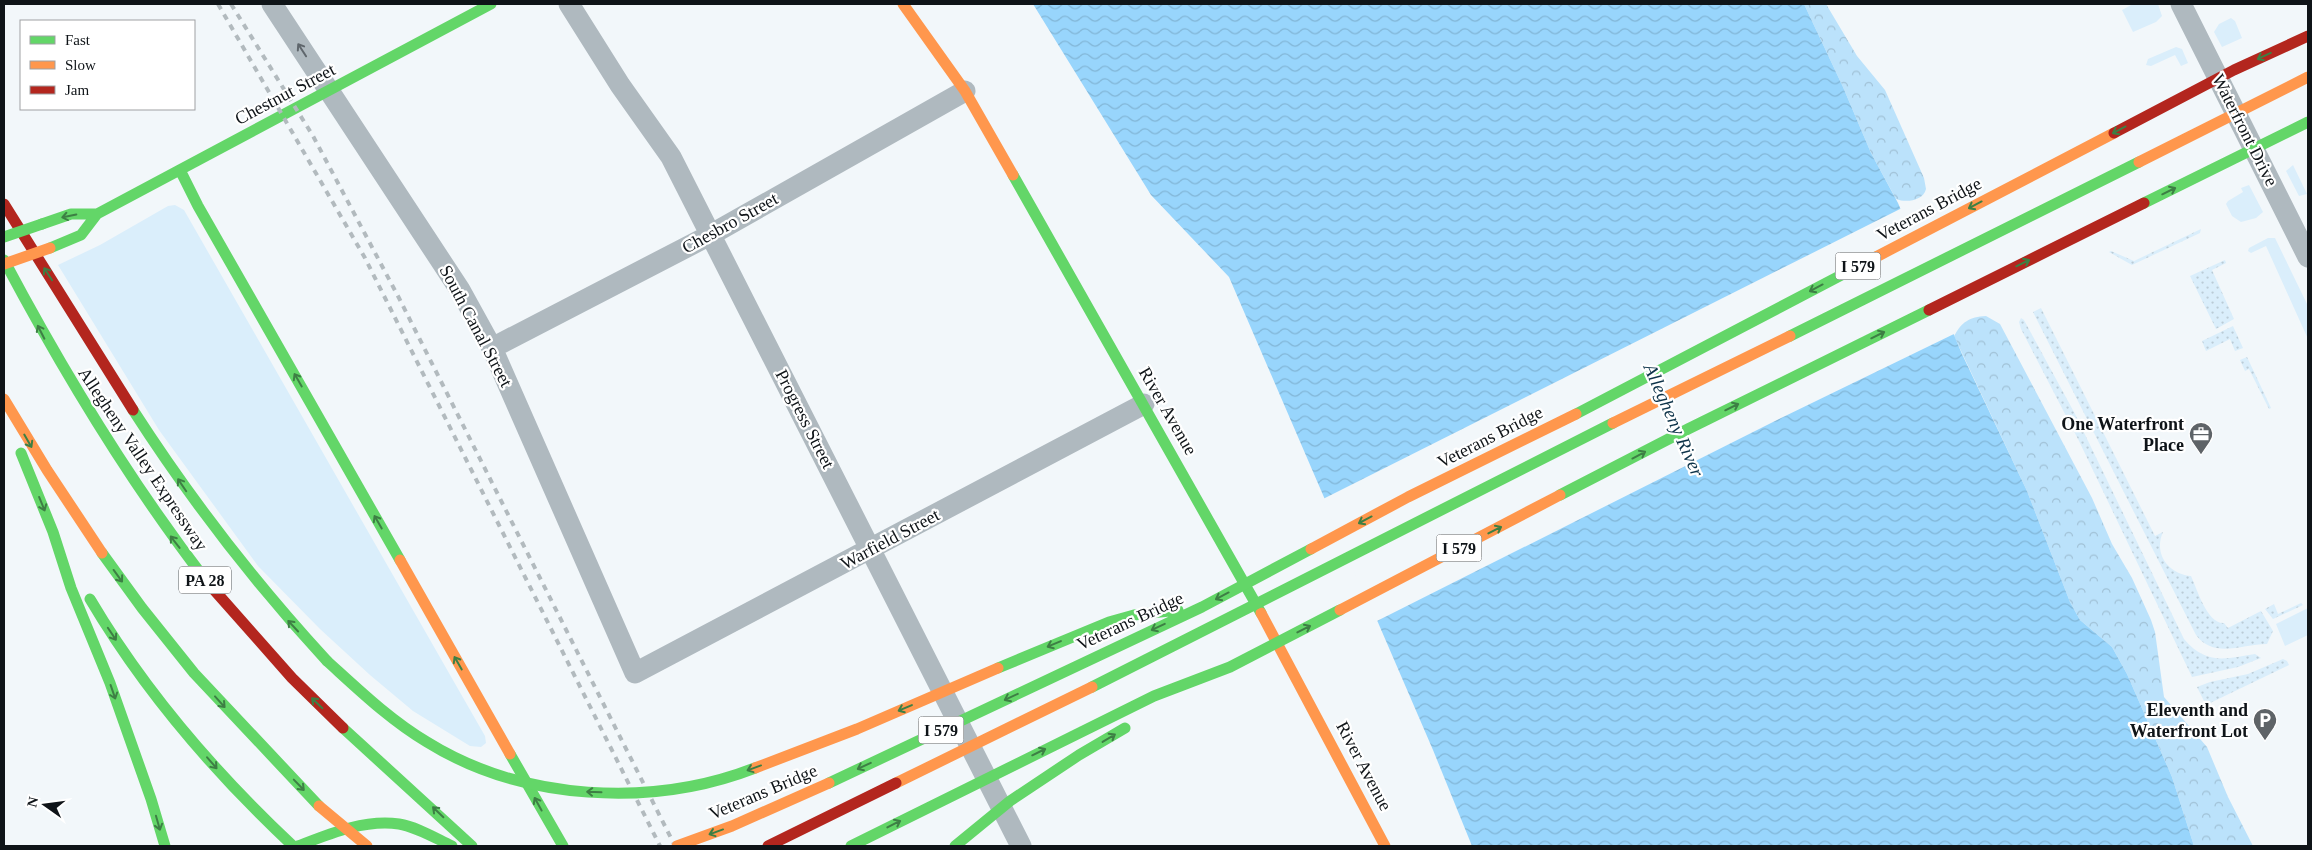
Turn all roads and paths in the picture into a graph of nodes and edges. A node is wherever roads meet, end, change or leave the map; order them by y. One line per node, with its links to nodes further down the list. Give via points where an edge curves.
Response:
1 (272, 4): 8 (street, South Canal Street, one-way to 1)
2 (491, 4): 8 (main road, Chestnut Street)
3 (568, 4): 14 (street, Progress Street, via 671,157)
4 (903, 4): 9 (main road, River Avenue)
5 (2181, 4): 16 (street, Waterfront Drive)
6 (2308, 36): 24 (main road, Veterans Bridge / I 579, one-way to 24, bridge, via 2234,70)
7 (2308, 77): 37 (main road, bridge, via 1062,702)
8 (328, 91): 11 (main road, Chestnut Street); 18 (street, South Canal Street, via 460,290)
9 (965, 91): 14 (street, Chesbro Street); 20 (main road, River Avenue)
10 (2308, 122): 25 (main road, I 579, one-way to 10, bridge, via 1688,429)
11 (180, 170): 13 (main road, Chestnut Street); 35 (main road, one-way to 11)
12 (4, 204): 24 (main road, one-way to 12, bridge, via 1130,616 1062,640 827,742 723,780 666,790 577,792 490,771 444,752 400,724 327,661 252,579 197,507 145,430)
13 (97, 214): 15 (main road, Chestnut Street, one-way to 15, bridge, via 71,214); 17 (main road, Chestnut Street, bridge, via 81,235)
14 (712, 234): 18 (street, Chesbro Street); 23 (street, Progress Street)
15 (4, 237)
16 (2308, 257)
17 (4, 262): 34 (main road, Allegheny Valley Expressway / PA 28, one-way to 17, via 291,678 222,601 162,525 105,440 53,355)
18 (492, 348): 26 (street, South Canal Street)
19 (4, 399): 32 (main road, one-way to 32, bridge, via 41,463 142,610 194,674 319,806)
20 (1144, 404): 23 (street, Warfield Street); 41 (main road, River Avenue, via 1289,662)
21 (4, 410): 22 (main road, one-way to 22)
22 (53, 532): 29 (main road, one-way to 29, via 71,588 110,683); 30 (main road, one-way to 30, via 97,612 154,697 218,770)
23 (871, 549): 26 (street, Warfield Street); 40 (street, Progress Street)
24 (1202, 607): 36 (main road, Veterans Bridge / I 579, one-way to 36, bridge, via 845,776 732,826)
25 (1230, 667): 27 (main road, bridge); 38 (main road, I 579, one-way to 25, bridge, via 1154,696)
26 (635, 673)
27 (1166, 704)
28 (1135, 722): 39 (main road, one-way to 28, bridge, via 1010,801)
29 (165, 846)
30 (293, 846)
31 (298, 846): 33 (main road, via 337,831 380,823 400,824)
32 (367, 846)
33 (452, 846)
34 (472, 846)
35 (563, 846)
36 (677, 846)
37 (768, 846)
38 (851, 846)
39 (955, 846)
40 (1021, 846)
41 (1385, 846)

